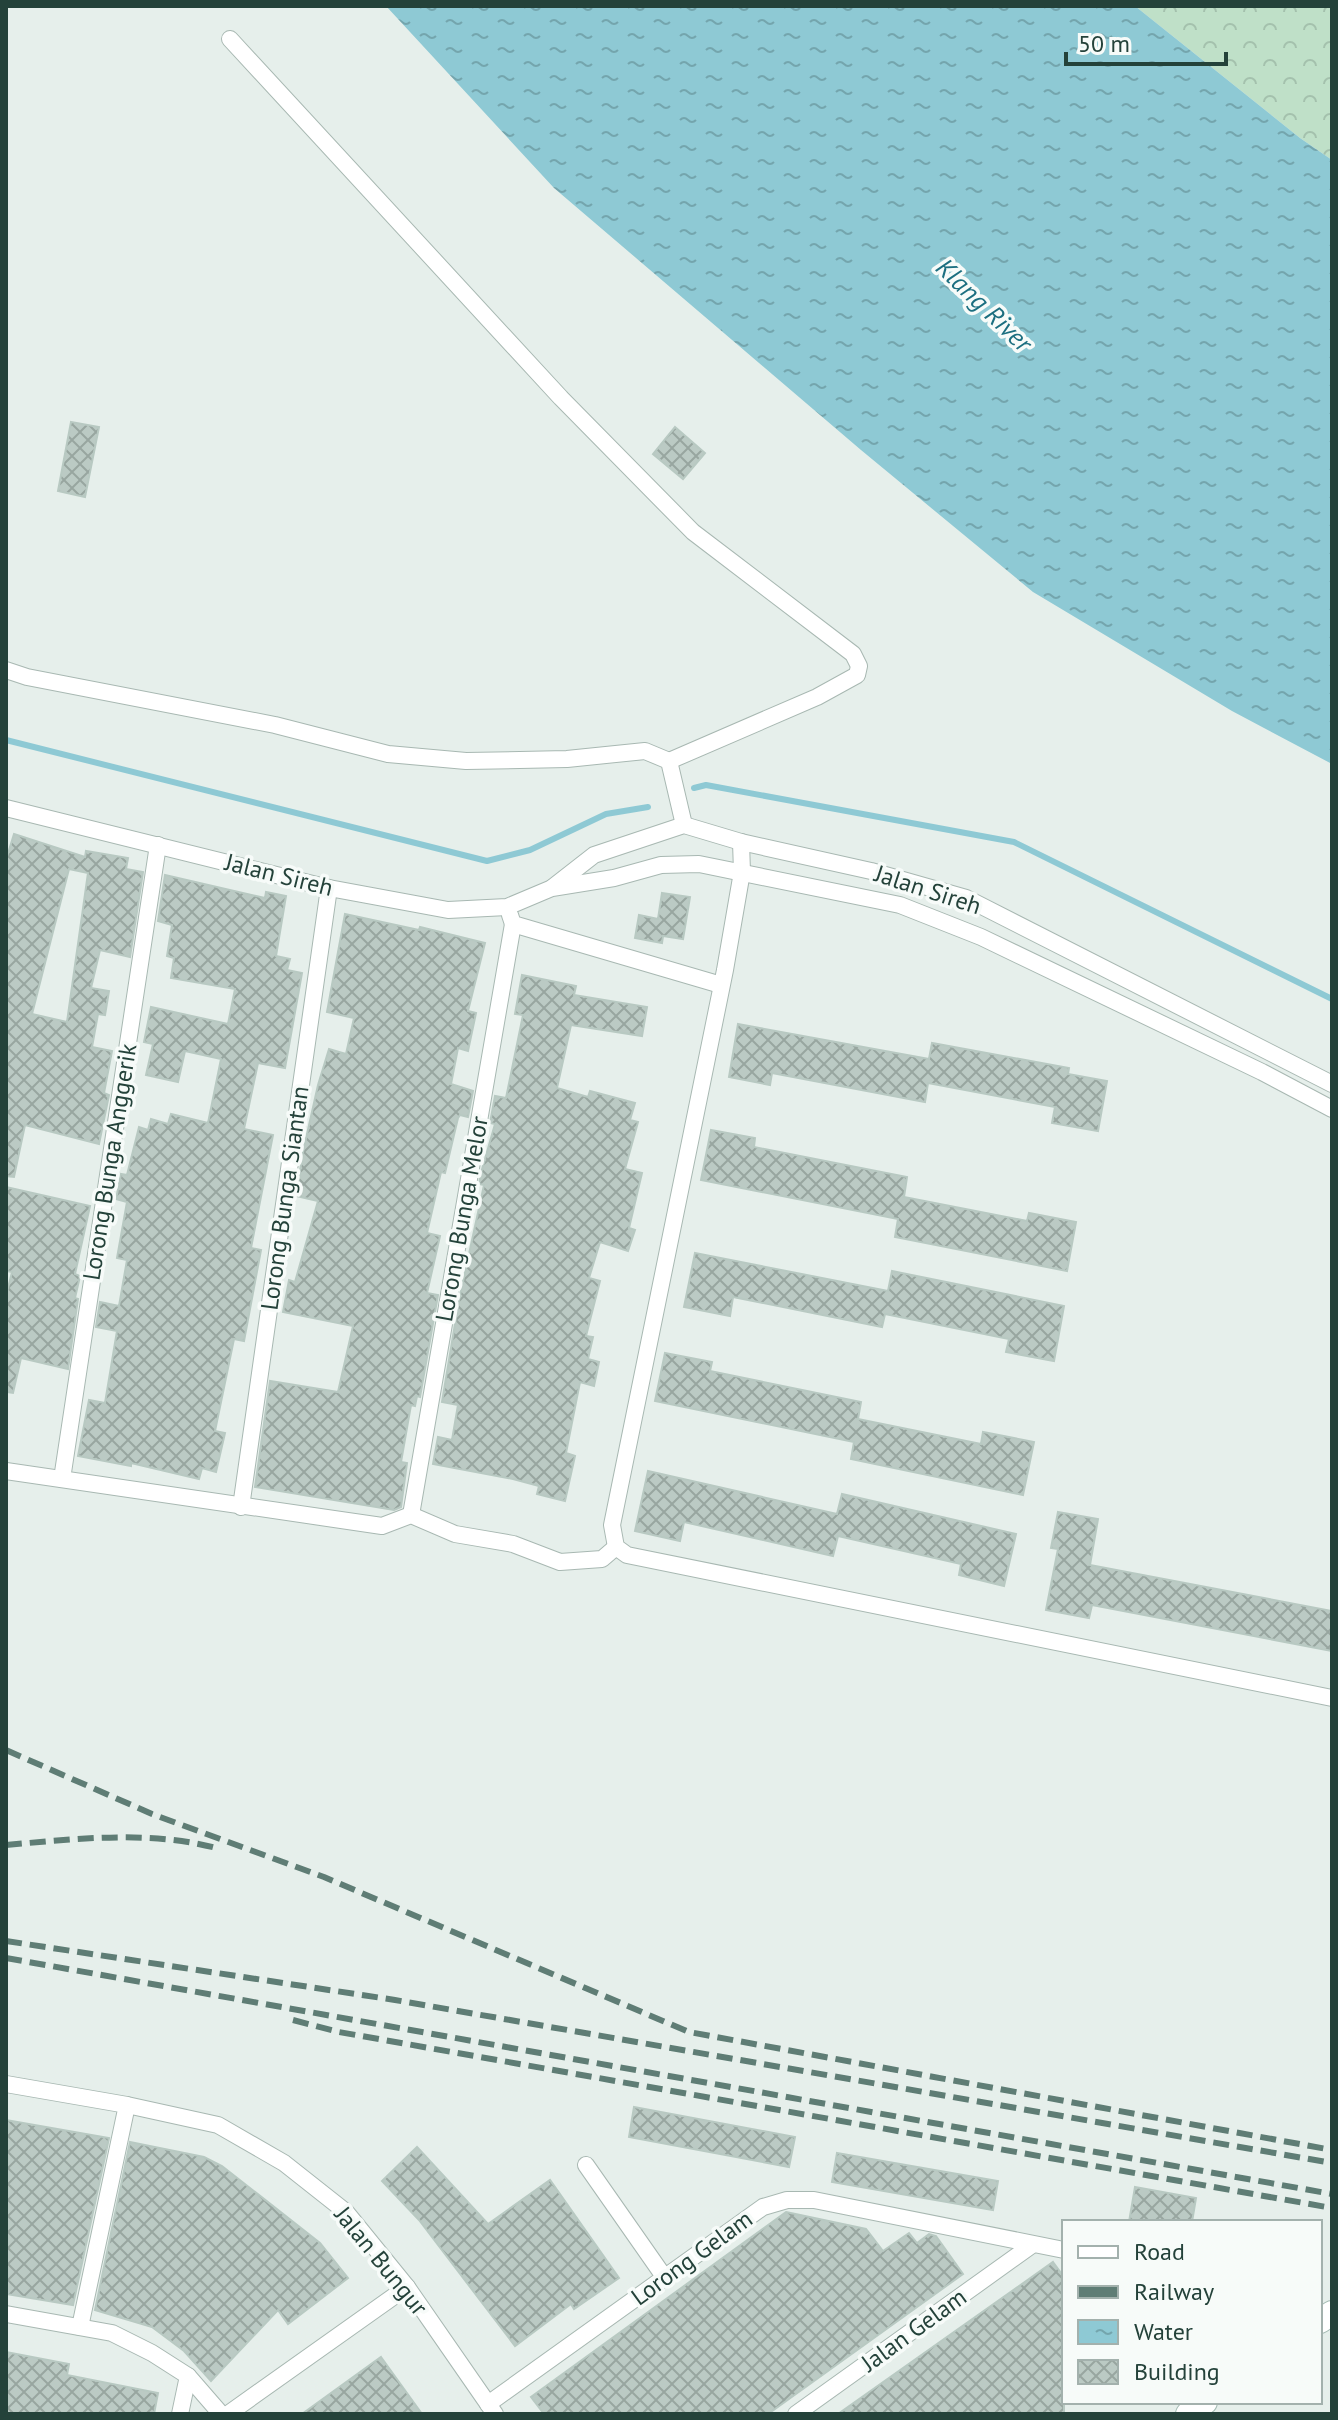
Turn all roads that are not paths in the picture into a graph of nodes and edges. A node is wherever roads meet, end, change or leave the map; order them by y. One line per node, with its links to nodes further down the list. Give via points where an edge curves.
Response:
1 (230, 39): 3 (street, via 561,398 693,532 853,654 857,675)
2 (6, 670): 3 (street, via 275,725 388,754 466,761 645,751)
3 (669, 761): 5 (street)
4 (6, 808): 7 (street, Jalan Sireh)
5 (684, 825): 6 (street, Jalan Sireh); 10 (street, Jalan Sireh, via 594,855)
6 (741, 842): 8 (street); 14 (street, Jalan Sireh, via 966,898)
7 (158, 845): 9 (street, Jalan Sireh); 17 (street, Lorong Bunga Anggerik)
8 (742, 872): 10 (street, Jalan Sireh, via 699,864 661,865); 13 (street); 15 (street, Jalan Sireh, via 900,905 942,921)
9 (329, 888): 11 (street, Jalan Sireh, via 448,910); 18 (street, Lorong Bunga Siantan)
10 (552, 888): 11 (street, Jalan Sireh)
11 (507, 907): 12 (street)
12 (513, 924): 13 (street); 19 (street, Lorong Bunga Melor)
13 (721, 985): 20 (street, via 612,1525)
14 (1332, 1084)
15 (1332, 1109)
16 (6, 1471): 17 (street)
17 (62, 1479): 18 (street)
18 (241, 1507): 19 (street, via 382,1526)
19 (411, 1515): 20 (street, via 455,1534 513,1544 560,1562 602,1559)
20 (616, 1547): 21 (street, via 627,1555)
21 (1332, 1698)
22 (6, 2084): 23 (street, Jalan Bungur)
23 (127, 2105): 28 (street, Jalan Bungur, via 218,2125 284,2163 346,2212); 30 (street)
24 (586, 2165): 27 (street)
25 (1032, 2245): 26 (street, Lorong Gelam); 27 (street, Lorong Gelam, via 814,2200 787,2200 763,2207); 36 (street, Jalan Gelam)
26 (1062, 2250)
27 (665, 2278): 32 (street, Lorong Gelam)
28 (407, 2287): 32 (street, Jalan Bungur); 35 (street)
29 (6, 2314): 30 (street)
30 (80, 2327): 31 (street, via 112,2333)
31 (188, 2376): 33 (street); 34 (street)
32 (492, 2409)
33 (180, 2414)
34 (221, 2414)
35 (228, 2414)
36 (796, 2414)

